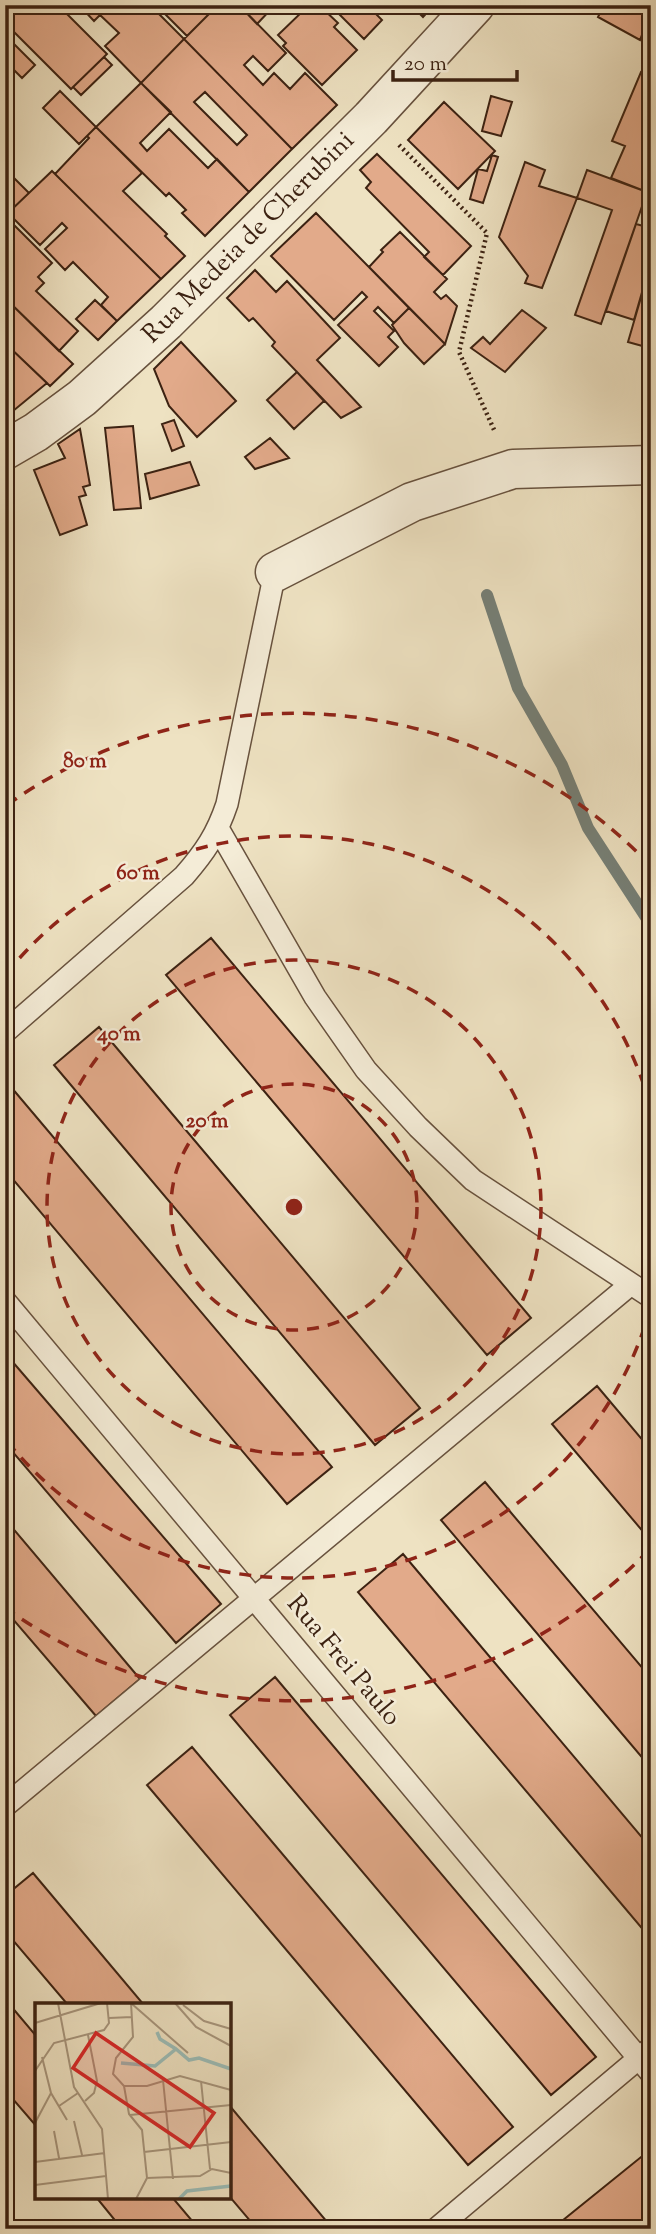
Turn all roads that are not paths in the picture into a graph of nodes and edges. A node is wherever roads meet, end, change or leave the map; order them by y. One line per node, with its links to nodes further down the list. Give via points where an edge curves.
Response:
1 (475, 5): 2 (street, Rua Medeia de Cherubini, via 371,118 126,360 37,432)
2 (5, 450)
3 (651, 465): 4 (street, via 513,469 412,502)
4 (275, 572): 5 (lane)
5 (219, 830): 6 (lane, via 184,876); 7 (lane, via 315,997 392,1099 473,1180)
6 (5, 1032)
7 (631, 1284): 8 (lane); 10 (lane)
8 (651, 1297)
9 (5, 1301): 10 (lane, Rua Frei Paulo)
10 (254, 1599): 11 (lane); 12 (lane, Rua Frei Paulo)
11 (5, 1806)
12 (647, 2060): 13 (lane)
13 (436, 2229)

